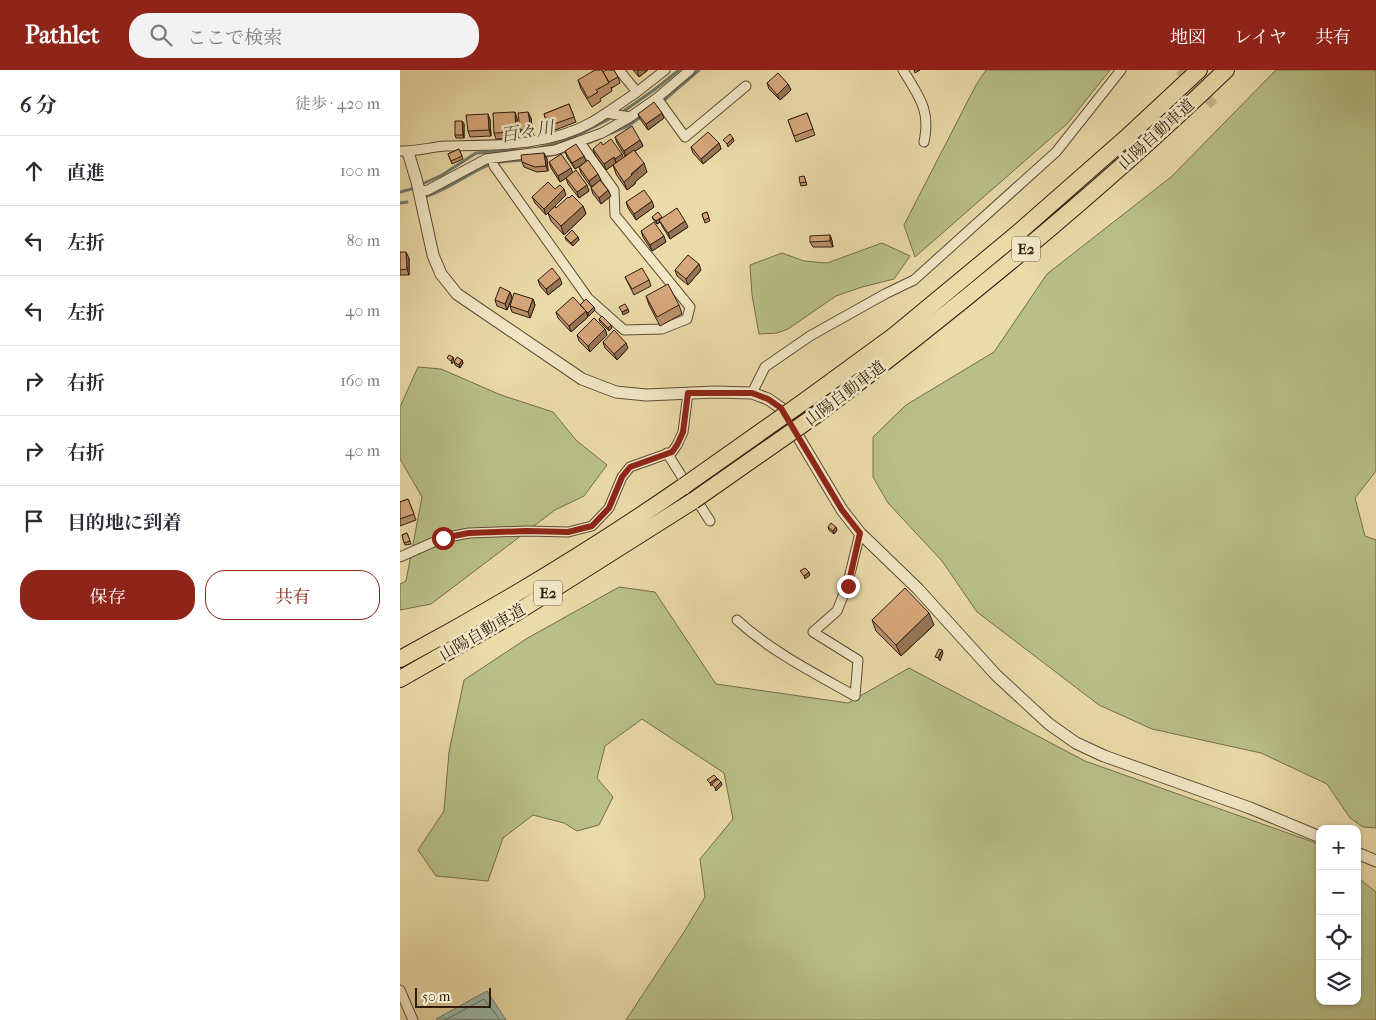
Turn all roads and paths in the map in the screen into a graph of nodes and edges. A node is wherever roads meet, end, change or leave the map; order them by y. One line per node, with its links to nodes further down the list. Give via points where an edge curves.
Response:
1 (619, 70): 9 (street)
2 (665, 70): 9 (street)
3 (690, 70): 10 (street)
4 (903, 70): 13 (street, via 927,117)
5 (1121, 70): 19 (street, via 1056,152 914,280 810,336 765,367)
6 (1199, 70): 25 (highway, 山陽自動車道 / E2, bridge, via 1018,233 895,335 609,536)
7 (1226, 70): 26 (highway, 山陽自動車道 / E2, bridge, via 1029,247 909,345 816,415 693,501 519,611)
8 (746, 86): 10 (street, via 686,137)
9 (637, 92): 11 (street)
10 (660, 101): 12 (street)
11 (607, 113): 12 (street); 16 (street, via 548,139)
12 (628, 117): 14 (street)
13 (924, 142)
14 (581, 144): 16 (street, via 555,150); 16 (street, via 614,190 615,215 690,307 687,319 662,330 624,330 588,298)
15 (404, 152): 16 (street, via 438,146); 17 (street)
16 (489, 156): 17 (street, via 428,190)
17 (418, 188): 18 (street, via 433,255 441,274 457,294 582,379 616,392 646,395)
18 (688, 393): 19 (street); 20 (street, via 683,432 672,452)
19 (752, 393): 22 (street, via 781,408 842,510)
20 (667, 453): 21 (street); 23 (street, via 630,467 622,477 609,508 592,526 568,532 469,533 443,538)
21 (710, 521)
22 (860, 533): 24 (street, via 848,586 840,605 813,632 858,660 855,696 804,669); 27 (street, via 918,589 996,675 1049,724 1076,743)
23 (400, 557)
24 (737, 620)
25 (400, 659)
26 (400, 679)
27 (1316, 835)
28 (1361, 855): 29 (street)
29 (1376, 861)
30 (400, 990): 31 (street)
31 (413, 1020)

